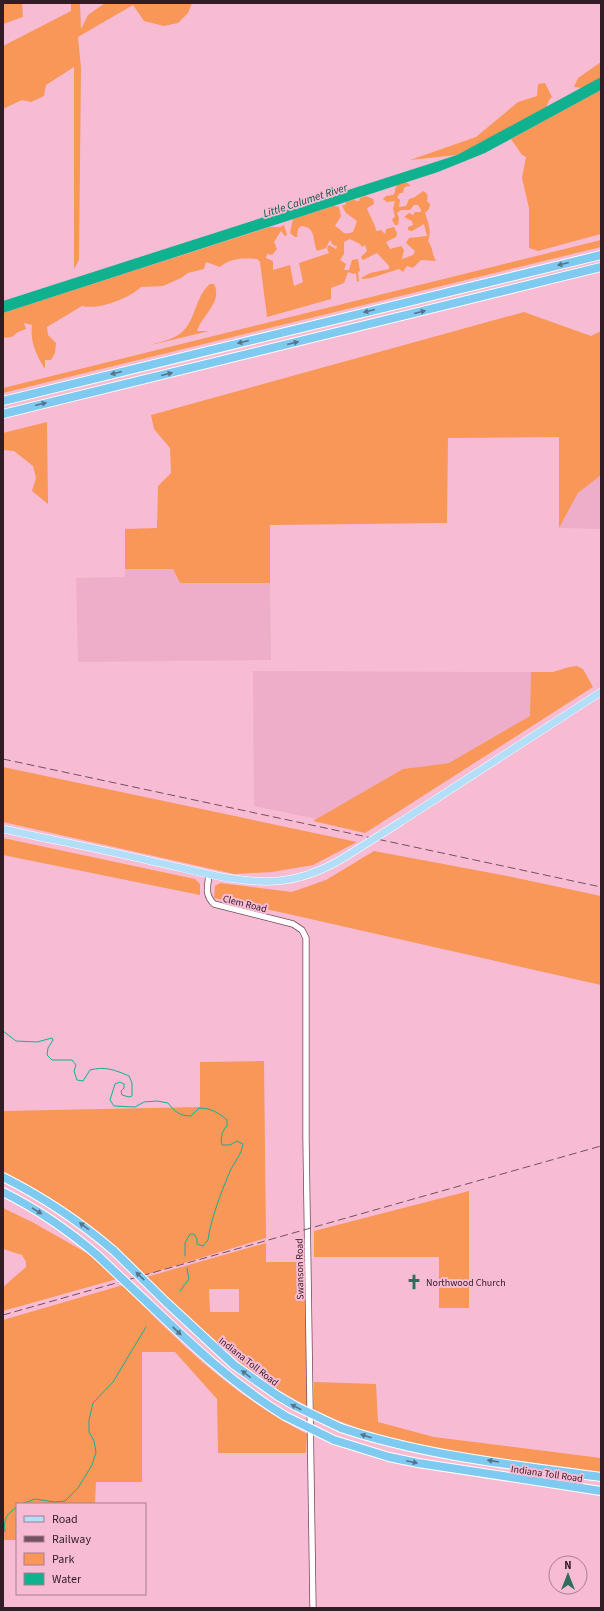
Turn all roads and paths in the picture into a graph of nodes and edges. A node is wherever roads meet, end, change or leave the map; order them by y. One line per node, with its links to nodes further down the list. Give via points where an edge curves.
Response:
1 (601, 255): 3 (highway, one-way to 3)
2 (601, 267): 4 (highway, one-way to 2)
3 (3, 401)
4 (3, 414)
5 (601, 692): 7 (main road, bridge, via 320,871 283,880 243,880)
6 (3, 829): 7 (main road)
7 (210, 874): 8 (street, Clem Road, via 207,894 208,899 214,904 290,923)
8 (302, 930): 13 (street, Swanson Road, via 306,941 306,1139)
9 (3, 1177): 11 (highway, Indiana Toll Road, one-way to 9, bridge, via 420,1450 341,1428 297,1408 234,1365 114,1251 70,1216 26,1188)
10 (3, 1192): 12 (highway, Indiana Toll Road, one-way to 12, bridge, via 66,1229 228,1377 284,1416 334,1440 383,1455 418,1463)
11 (601, 1477)
12 (601, 1491)
13 (313, 1608)

